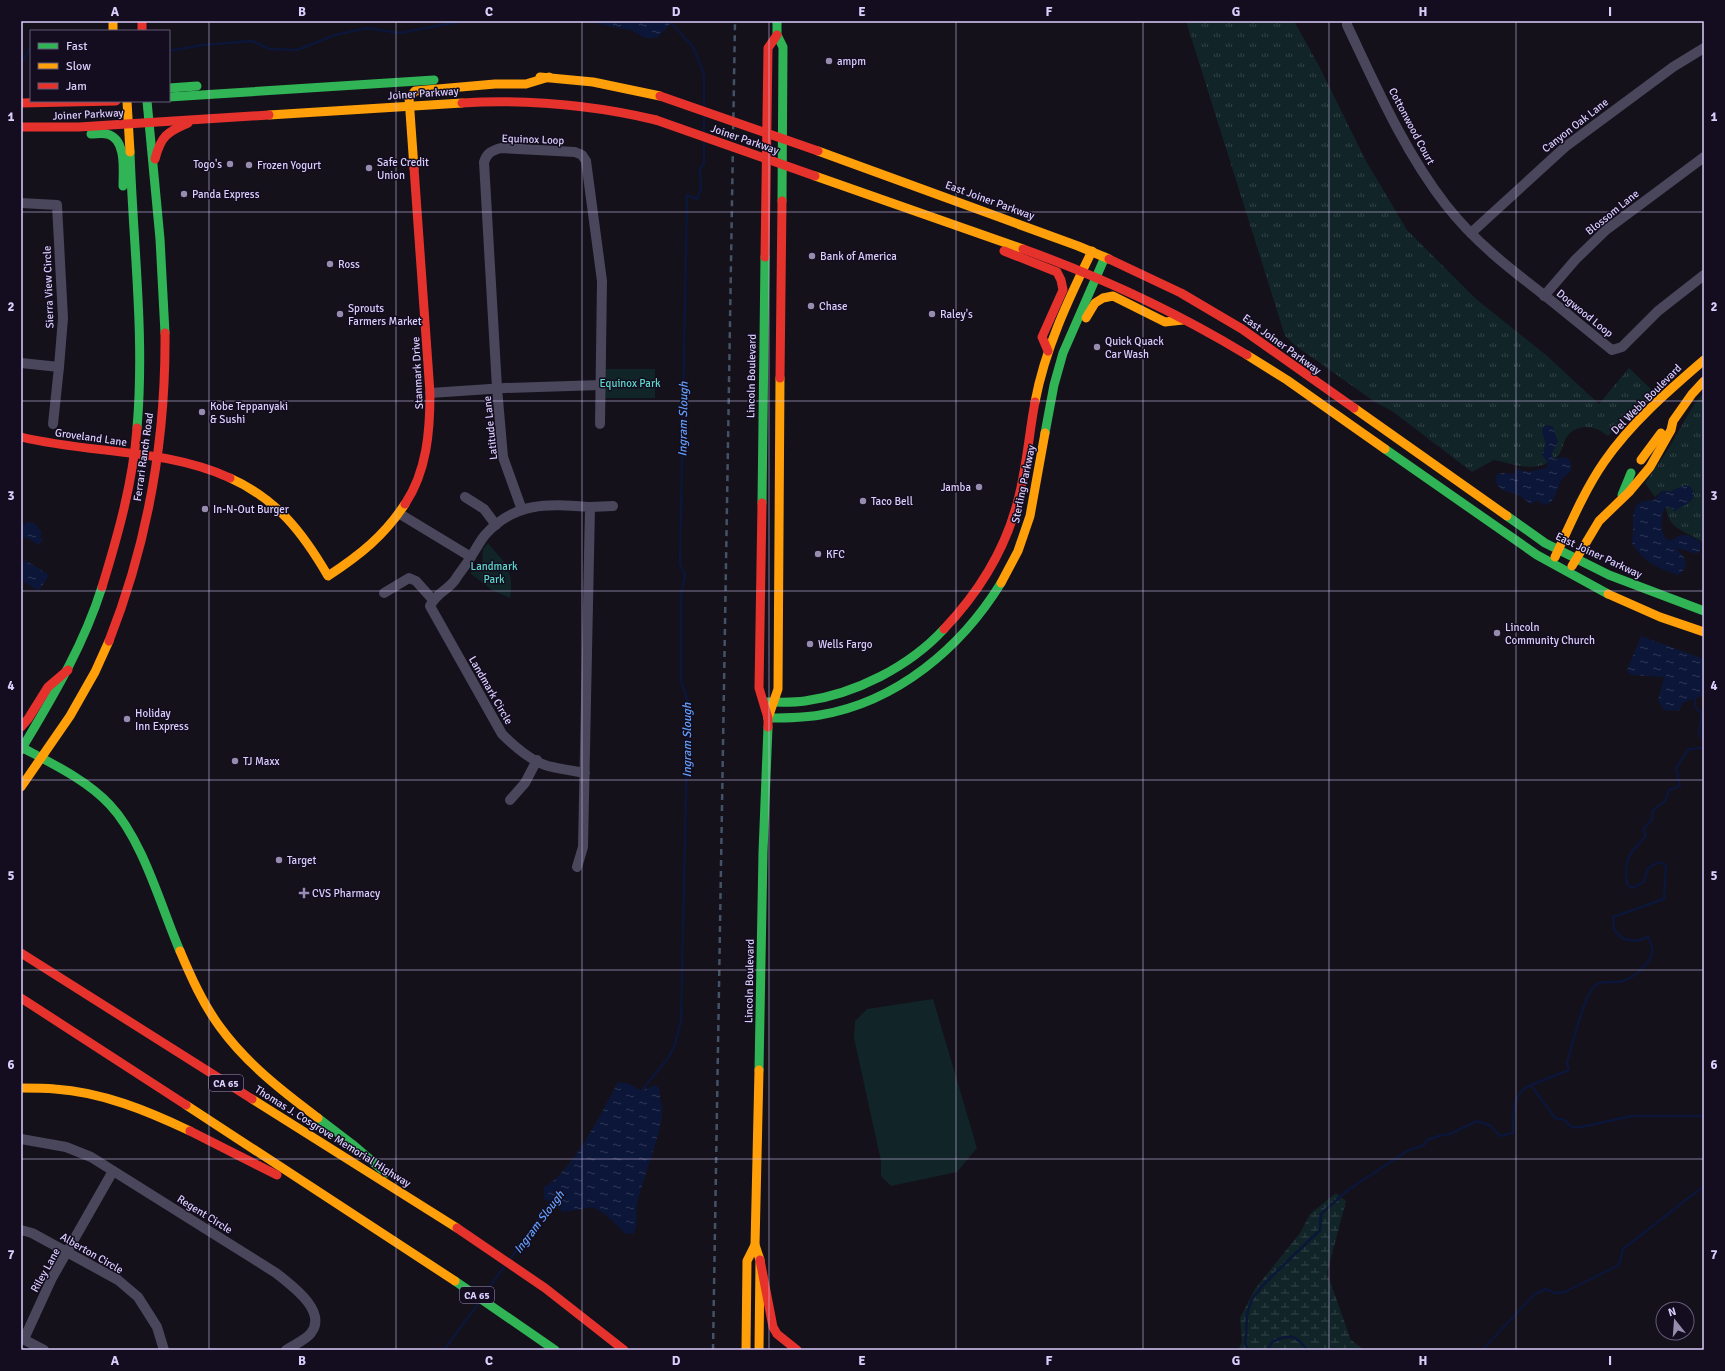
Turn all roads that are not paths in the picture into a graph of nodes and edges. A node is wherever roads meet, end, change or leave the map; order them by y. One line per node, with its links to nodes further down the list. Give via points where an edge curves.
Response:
1 (777, 21): 3 (main road, Lincoln Boulevard)
2 (1347, 21): 22 (street, Cottonwood Court, via 1363,59 1413,155 1447,206)
3 (777, 35): 66 (main road, Lincoln Boulevard, via 768,48 759,669 759,688); 67 (main road, Lincoln Boulevard, via 783,46 783,54 778,688)
4 (1704, 48): 22 (street, Canyon Oak Lane, via 1672,67 1565,147)
5 (549, 77): 7 (main road, Joiner Parkway, via 506,76); 11 (main road, via 526,84 489,84 419,90 412,93 409,98); 17 (main road, Joiner Parkway, bridge, via 593,82 660,96)
6 (170, 88): 7 (main road, via 252,84)
7 (267, 90): 8 (main road, Joiner Parkway)
8 (170, 97)
9 (127, 102): 14 (main road, Ferrari Ranch Road)
10 (147, 102): 13 (main road, Ferrari Ranch Road)
11 (411, 106): 12 (main road, Joiner Parkway); 23 (main road, Joiner Parkway, bridge, via 450,102 534,101 622,112 656,120); 39 (main road, Stanmark Drive)
12 (198, 119): 13 (main road, Joiner Parkway); 19 (main road, via 171,130 164,136 159,143)
13 (148, 122): 14 (main road, Joiner Parkway); 19 (main road, Ferrari Ranch Road)
14 (129, 124): 15 (main road, Joiner Parkway); 21 (main road, Ferrari Ranch Road)
15 (21, 127)
16 (21, 135): 21 (main road, via 108,134 120,145 124,197)
17 (818, 151): 24 (main road, East Joiner Parkway)
18 (1704, 157): 29 (street, Blossom Lane, via 1606,230 1576,259)
19 (154, 167): 45 (main road, Ferrari Ranch Road, via 165,356)
20 (21, 203): 35 (street, Sierra View Circle, via 57,205 63,318)
21 (132, 212): 44 (main road, Ferrari Ranch Road, via 141,355)
22 (1471, 233): 29 (street, Dogwood Loop, via 1504,265)
23 (990, 238): 26 (main road, via 1042,255); 31 (main road, via 1002,251 1056,272 1061,280 1063,290 1042,337)
24 (1092, 251): 25 (main road, East Joiner Parkway); 26 (main road, Sterling Parkway)
25 (1105, 257): 28 (main road, Sterling Parkway); 55 (main road, East Joiner Parkway, via 1174,289 1226,318 1501,513)
26 (1082, 272): 28 (main road); 31 (main road, Sterling Parkway)
27 (1704, 275): 29 (street, Dogwood Loop, via 1658,311 1622,347 1612,350)
28 (1096, 278): 30 (main road); 32 (main road, Sterling Parkway)
29 (1544, 296)
30 (1183, 320): 32 (main road, via 1165,322 1113,296 1103,298 1095,303); 58 (main road, via 1262,364)
31 (1048, 351): 67 (main road, Sterling Parkway, via 1036,399 1015,512 994,564 970,602 932,642 880,678 843,693 822,698 803,702)
32 (1062, 359): 68 (main road, Sterling Parkway, via 1055,382 1028,523 1000,585 975,622 942,655 887,691 848,708 825,714)
33 (1704, 360): 55 (main road, Del Webb Boulevard, via 1616,446 1593,479)
34 (21, 363): 35 (street)
35 (59, 367): 41 (street)
36 (1704, 381): 40 (main road)
37 (601, 385): 38 (street); 38 (street, Equinox Loop, via 602,281 586,161 582,155 575,152 501,148 487,154 484,162); 42 (street, Equinox Loop)
38 (497, 388): 39 (street); 52 (street, Latitude Lane, via 503,457)
39 (430, 392): 53 (main road, Stanmark Drive, via 431,415 426,451 417,482)
40 (1673, 421): 46 (main road, via 1665,427); 49 (main road, via 1671,430 1650,467)
41 (54, 424)
42 (600, 424)
43 (21, 436): 44 (main road, Groveland Lane, via 44,442)
44 (134, 455): 45 (main road, Groveland Lane); 65 (main road, Ferrari Ranch Road, via 109,566)
45 (158, 458): 60 (main road, Groveland Lane, via 210,469 257,492 300,532); 71 (main road, Ferrari Ranch Road, via 144,529 122,608 89,683)
46 (1641, 460)
47 (1631, 473): 49 (main road)
48 (465, 497): 54 (street, via 484,509)
49 (1619, 500): 57 (main road, via 1599,521)
50 (613, 506): 51 (street)
51 (590, 507): 52 (street, via 552,504); 73 (street)
52 (522, 510): 54 (street)
53 (400, 514): 56 (street); 60 (main road, Stanmark Drive, via 367,550)
54 (496, 525): 56 (street, via 485,535)
55 (1558, 550): 57 (main road, East Joiner Parkway); 58 (main road, Del Webb Boulevard)
56 (471, 557): 62 (street, via 454,582)
57 (1576, 558): 59 (main road); 63 (main road, East Joiner Parkway, via 1647,590)
58 (1552, 563): 59 (main road)
59 (1568, 572): 64 (main road, via 1613,597)
60 (328, 576)
61 (384, 593): 62 (street, via 409,578 416,581)
62 (433, 600): 72 (street, Landmark Circle, via 430,606 433,613 502,734 513,745)
63 (1704, 611)
64 (1704, 632)
65 (68, 670): 69 (main road, via 48,687); 70 (main road, Ferrari Ranch Road)
66 (763, 702): 67 (main road, Sterling Parkway); 68 (main road, Lincoln Boulevard)
67 (773, 702): 68 (main road, Lincoln Boulevard)
68 (768, 718): 85 (main road, Lincoln Boulevard)
69 (21, 727)
70 (21, 748): 71 (main road)
71 (42, 759): 74 (main road, Ferrari Ranch Road); 83 (main road, via 78,780 103,799 125,825 150,876 195,983 219,1026 267,1078 349,1141)
72 (537, 760): 73 (street, Landmark Circle, via 547,766); 75 (street, via 525,783)
73 (585, 773): 76 (street, via 583,848)
74 (21, 787)
75 (510, 800)
76 (577, 867)
77 (21, 953): 83 (main road, Thomas J. Cosgrove Memorial Highway / CA 65)
78 (21, 998): 82 (main road, CA 65)
79 (21, 1088): 82 (main road, via 68,1090 99,1095 127,1104)
80 (21, 1139): 81 (street, Regent Circle, via 66,1147 91,1157)
81 (113, 1171): 86 (street, Riley Lane); 91 (street, Regent Circle, via 276,1273 297,1290 316,1315 316,1325 310,1334)
82 (345, 1208): 92 (main road, CA 65)
83 (432, 1212): 93 (main road, Thomas J. Cosgrove Memorial Highway / CA 65, via 545,1288)
84 (21, 1230): 86 (street, Alberton Circle)
85 (755, 1245): 87 (main road, Lincoln Boulevard); 94 (main road, Lincoln Boulevard, via 746,1269)
86 (68, 1252): 88 (street, Riley Lane); 90 (street, Alberton Circle, via 118,1280 138,1298 157,1327)
87 (760, 1260): 95 (main road, Lincoln Boulevard); 96 (main road, via 773,1327)
88 (22, 1339): 89 (street)
89 (44, 1350)
90 (164, 1350)
91 (286, 1350)
92 (555, 1350)
93 (624, 1350)
94 (746, 1350)
95 (759, 1350)
96 (797, 1350)

